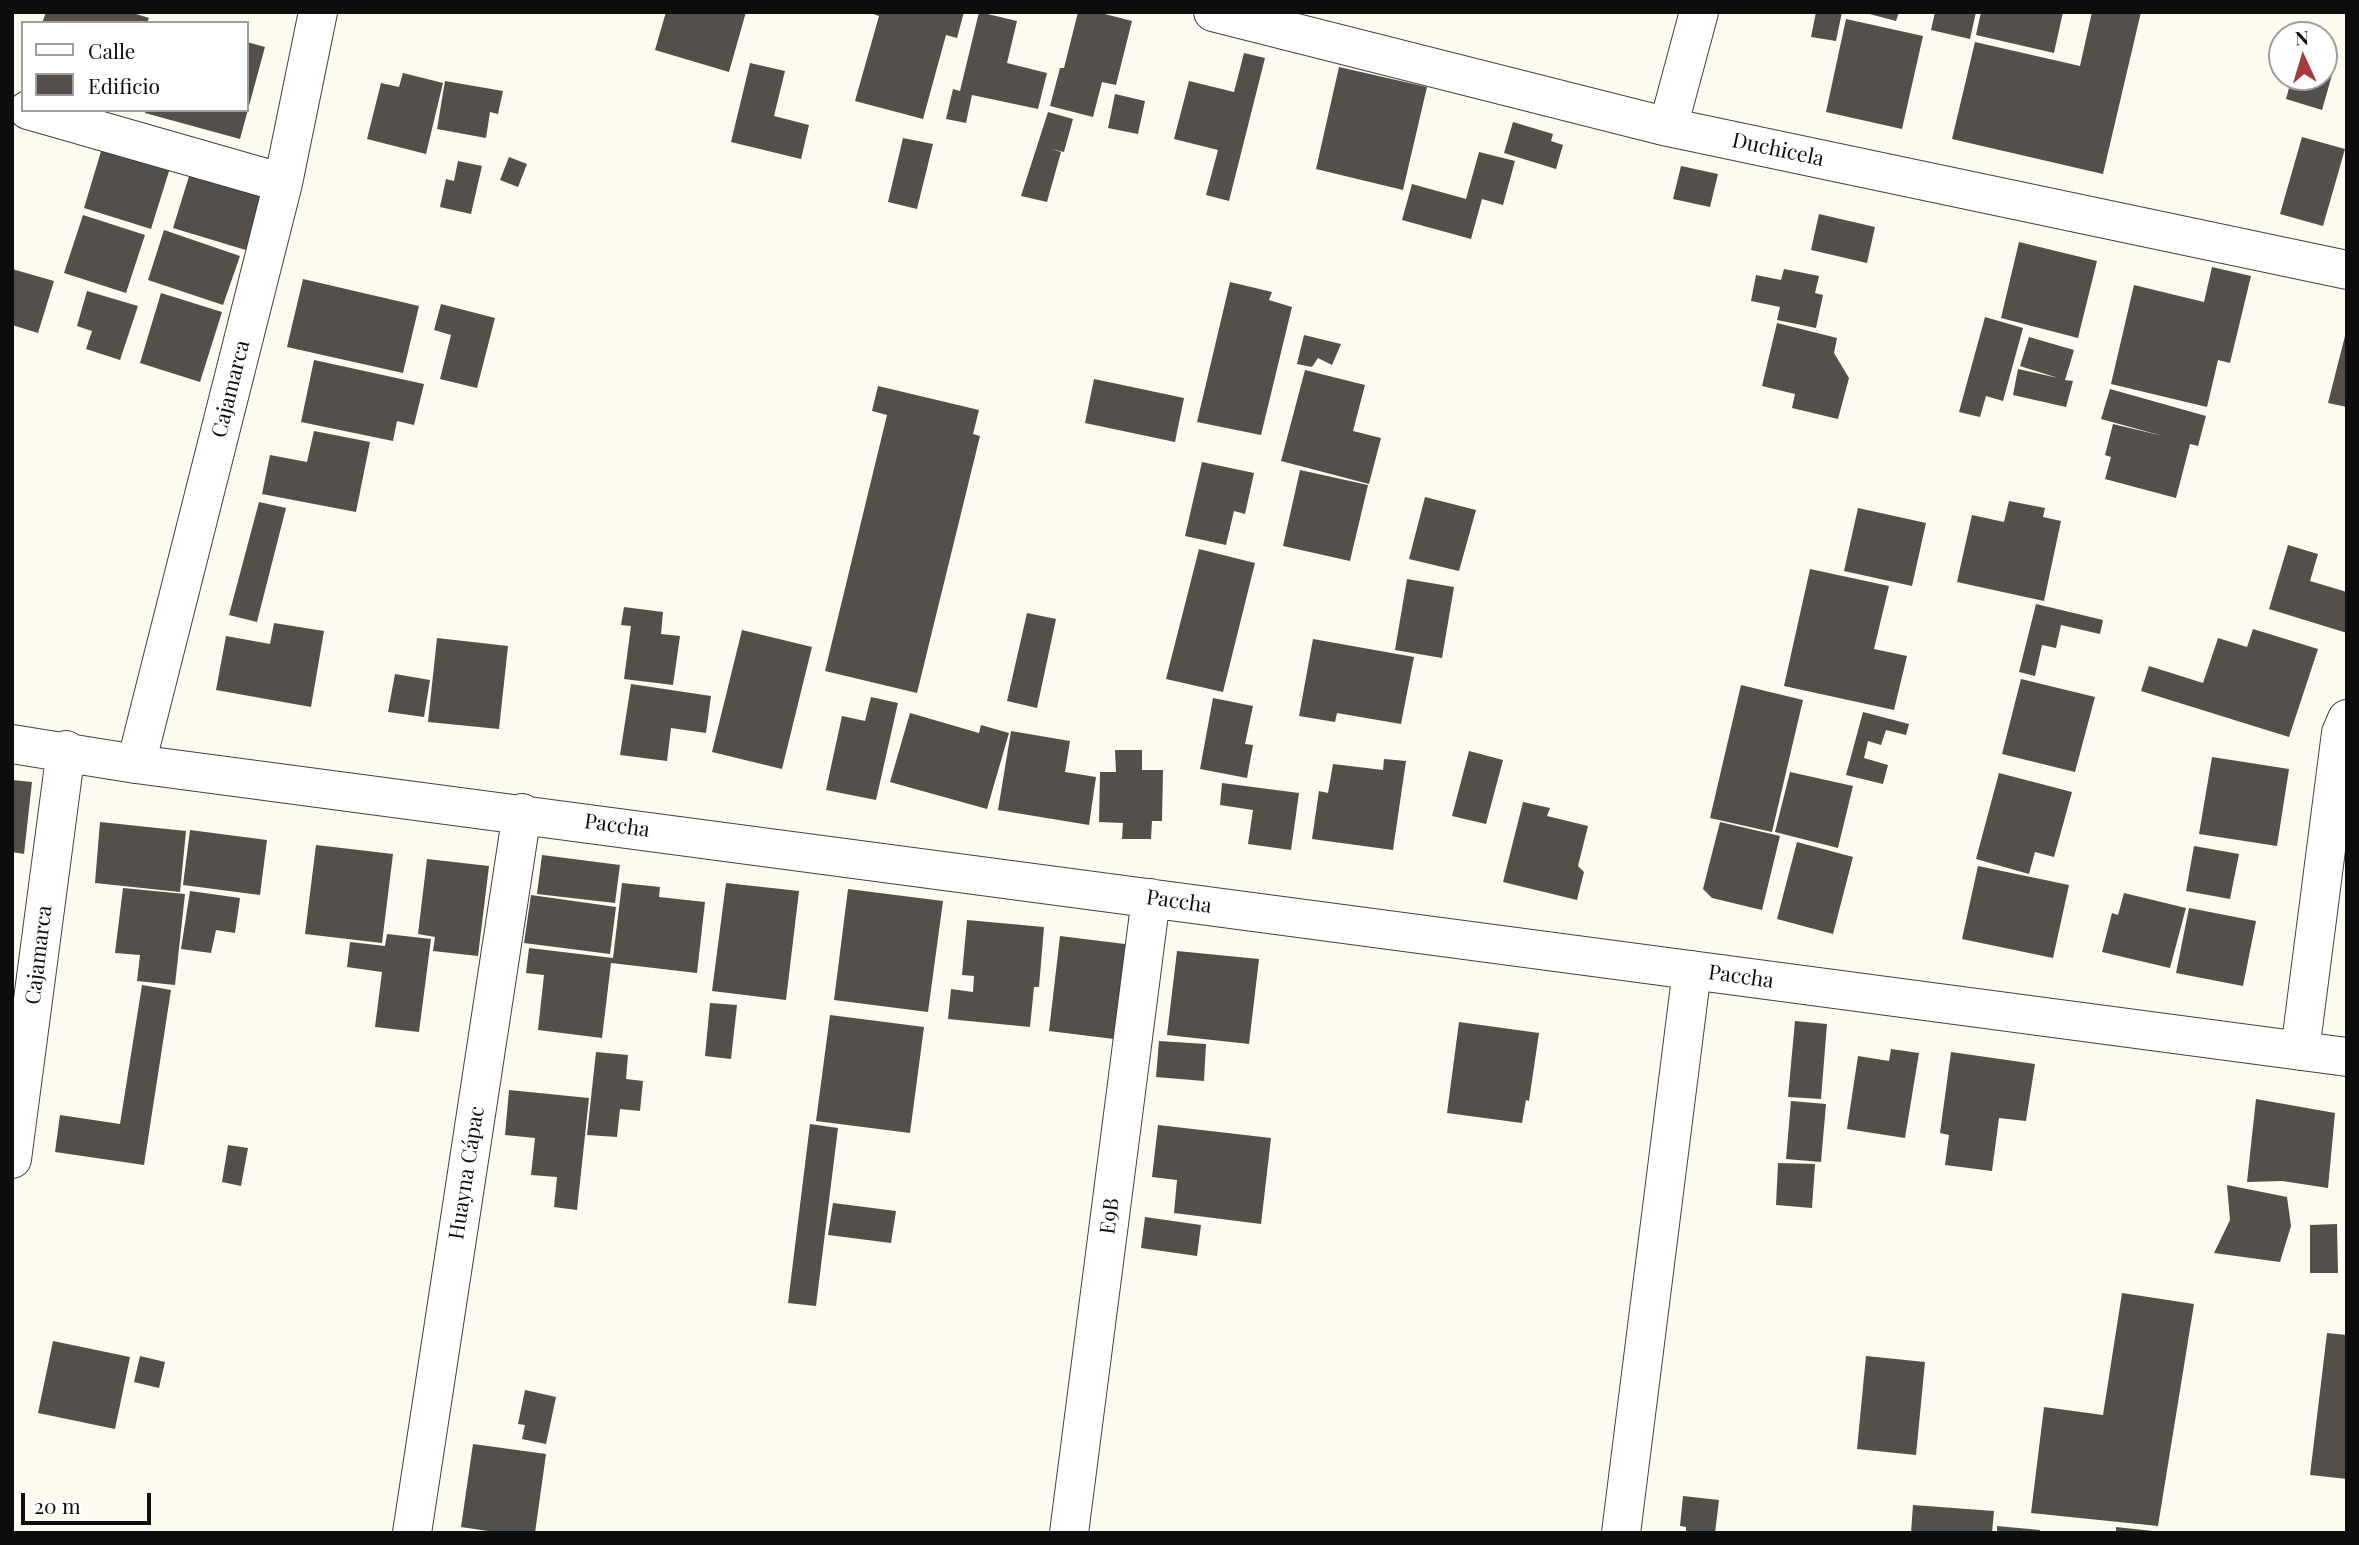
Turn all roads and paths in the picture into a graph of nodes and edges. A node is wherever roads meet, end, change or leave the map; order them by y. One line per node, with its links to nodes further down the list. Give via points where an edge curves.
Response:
1 (318, 12): 6 (street, Cajamarca)
2 (1213, 12): 5 (street, Duchicela)
3 (1699, 12): 5 (street)
4 (35, 112): 6 (street)
5 (1668, 127): 7 (street, Duchicela)
6 (283, 183): 11 (street, Cajamarca)
7 (2347, 270)
8 (2347, 719): 15 (street, via 2341,733)
9 (12, 744): 10 (street, Paccha)
10 (66, 750): 11 (street, Paccha); 17 (street, Cajamarca)
11 (136, 764): 12 (street, Paccha)
12 (522, 813): 13 (street, Paccha); 18 (street, Huayna Cápac)
13 (1151, 898): 14 (street, Paccha); 19 (street, E9B)
14 (1692, 970): 15 (street, Paccha); 20 (street)
15 (2300, 1051): 16 (street, Paccha)
16 (2347, 1057)
17 (12, 1159)
18 (412, 1533)
19 (1069, 1533)
20 (1621, 1533)

